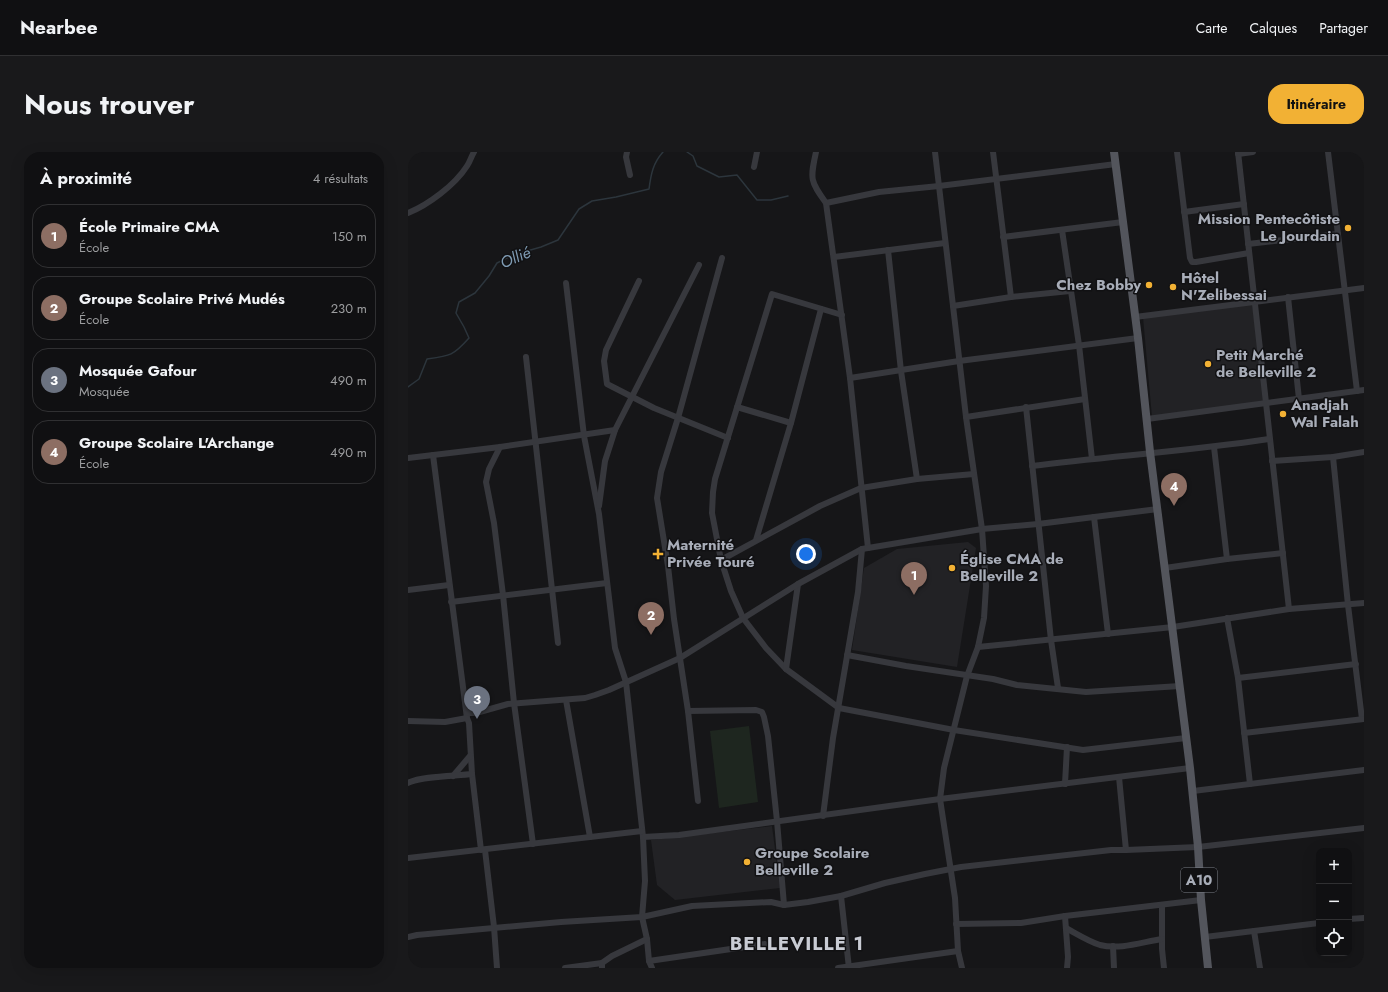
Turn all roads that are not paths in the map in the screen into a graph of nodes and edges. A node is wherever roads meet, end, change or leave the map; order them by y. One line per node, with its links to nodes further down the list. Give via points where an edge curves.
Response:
1 (474, 152): 20 (street, via 467,166 455,180 432,199)
2 (627, 152): 14 (street)
3 (757, 152): 13 (street)
4 (816, 152): 17 (street, via 812,180)
5 (935, 152): 16 (street)
6 (993, 152): 15 (street)
7 (1114, 152): 12 (main road, A10)
8 (1177, 152): 19 (street)
9 (1253, 152): 11 (street)
10 (1328, 152): 23 (street)
11 (1238, 153): 18 (street)
12 (1116, 164): 15 (street); 21 (main road, A10)
13 (754, 167)
14 (630, 175)
15 (996, 179): 16 (street); 24 (street)
16 (939, 186): 17 (street, via 879,192); 25 (street)
17 (826, 203): 29 (street)
18 (1244, 204): 19 (street); 26 (street)
19 (1184, 212): 28 (street, via 1192,262)
20 (408, 213)
21 (1123, 222): 22 (street); 43 (main road, A10)
22 (1062, 230): 24 (street); 36 (street)
23 (1338, 234): 26 (street); 35 (street)
24 (1003, 237): 37 (street)
25 (945, 243): 27 (street); 40 (street)
26 (1248, 244): 28 (street)
27 (888, 250): 29 (street); 48 (street)
28 (1249, 253): 39 (street)
29 (834, 257): 42 (street)
30 (722, 258): 58 (street)
31 (699, 265): 51 (street)
32 (640, 281): 51 (street, via 606,350 604,361 607,384)
33 (566, 283): 62 (street)
34 (1364, 288): 35 (street)
35 (1345, 290): 38 (street); 50 (street)
36 (1070, 291): 37 (street); 45 (street)
37 (1011, 297): 40 (street)
38 (1288, 297): 39 (street); 53 (street)
39 (1255, 301): 43 (street); 54 (street)
40 (953, 306): 47 (street)
41 (821, 309): 42 (street); 55 (street, via 772,294); 60 (street)
42 (842, 316): 49 (street)
43 (1135, 317): 44 (main road, A10)
44 (1138, 338): 45 (street); 59 (main road, A10)
45 (1079, 346): 47 (street); 52 (street)
46 (526, 357): 65 (street)
47 (959, 361): 48 (street); 57 (street)
48 (901, 371): 49 (street); 77 (street)
49 (850, 378): 78 (street)
50 (1361, 391): 53 (street)
51 (632, 398): 58 (street); 61 (street)
52 (1086, 399): 56 (street); 73 (street)
53 (1299, 399): 54 (street)
54 (1267, 403): 59 (street); 64 (street)
55 (737, 407): 60 (street); 63 (street)
56 (1026, 407): 57 (street); 75 (street)
57 (966, 417): 76 (street)
58 (678, 418): 63 (street); 108 (street, via 660,472 657,498)
59 (1147, 419): 68 (main road, A10)
60 (791, 423): 84 (street)
61 (615, 430): 62 (street); 80 (street, via 604,461)
62 (584, 436): 65 (street); 80 (street)
63 (728, 438): 88 (street, via 713,492 712,513)
64 (1269, 439): 67 (street); 74 (street)
65 (536, 442): 66 (street); 94 (street)
66 (500, 447): 70 (street); 95 (street, via 489,469 486,482)
67 (1214, 447): 68 (street); 87 (street)
68 (1150, 452): 73 (street); 79 (main road, A10)
69 (1364, 452): 71 (street)
70 (433, 455): 72 (street); 92 (street)
71 (1333, 457): 74 (street); 98 (street)
72 (408, 458)
73 (1092, 458): 75 (street)
74 (1272, 461): 86 (street)
75 (1032, 466): 82 (street)
76 (974, 474): 77 (street); 83 (street)
77 (917, 479): 78 (street)
78 (861, 488): 84 (street, via 820,506); 85 (street)
79 (1158, 509): 81 (street); 89 (main road, A10)
80 (599, 514): 90 (street)
81 (1094, 517): 82 (street); 103 (street)
82 (1038, 524): 83 (street); 104 (street)
83 (982, 529): 85 (street); 106 (street, via 986,586 984,618)
84 (756, 540): 88 (street)
85 (865, 549): 91 (street); 107 (street)
86 (1283, 553): 87 (street); 99 (street)
87 (1227, 559): 89 (street)
88 (721, 560): 100 (street)
89 (1166, 568): 102 (main road, A10)
90 (607, 583): 94 (street); 113 (street, via 615,648)
91 (798, 584): 100 (street); 110 (street)
92 (449, 585): 93 (street); 96 (street)
93 (408, 590)
94 (552, 590): 95 (street); 105 (street)
95 (503, 596): 96 (street); 117 (street)
96 (451, 602): 120 (street)
97 (1364, 603): 98 (street)
98 (1348, 605): 99 (street); 109 (street)
99 (1289, 609): 101 (street)
100 (743, 618): 108 (street); 110 (street)
101 (1227, 618): 102 (street); 112 (street)
102 (1173, 627): 103 (street); 114 (main road, A10)
103 (1108, 634): 104 (street)
104 (1051, 640): 106 (street); 115 (street)
105 (558, 643)
106 (978, 647): 111 (street)
107 (847, 655): 111 (street); 118 (street)
108 (680, 658): 113 (street); 119 (street)
109 (1356, 664): 112 (street); 121 (street)
110 (786, 669): 118 (street)
111 (967, 676): 115 (street, via 1017,685); 123 (street)
112 (1238, 678): 124 (street)
113 (626, 682): 116 (street, via 595,696); 142 (street)
114 (1180, 686): 115 (street, via 1086,692); 125 (main road, A10)
115 (1058, 688)
116 (566, 700): 117 (street); 143 (street)
117 (514, 704): 120 (street); 144 (street)
118 (838, 708): 123 (street); 139 (street)
119 (688, 711): 138 (street); 140 (street, via 762,712 768,736)
120 (467, 715): 122 (street, via 445,722); 127 (street)
121 (1363, 719): 124 (street)
122 (408, 721)
123 (954, 730): 126 (street); 137 (street, via 944,768)
124 (1244, 733): 135 (street)
125 (1186, 738): 126 (street, via 1083,750); 128 (main road, A10)
126 (1067, 747): 134 (street)
127 (470, 756): 130 (street); 131 (street)
128 (1190, 768): 132 (street); 136 (main road, A10)
129 (1364, 770): 135 (street)
130 (472, 774): 131 (street); 146 (street)
131 (453, 776): 133 (street)
132 (1119, 777): 134 (street); 147 (street)
133 (409, 782)
134 (1065, 784): 137 (street)
135 (1250, 784): 136 (street)
136 (1193, 791): 145 (main road, A10)
137 (940, 799): 139 (street); 149 (street)
138 (698, 801)
139 (823, 816): 140 (street)
140 (777, 821): 142 (street, via 679,834); 152 (street)
141 (1364, 828): 145 (street)
142 (643, 834): 143 (street); 155 (street, via 645,881)
143 (590, 837): 144 (street)
144 (533, 844): 146 (street)
145 (1198, 847): 147 (street); 151 (main road, A10)
146 (483, 850): 148 (street); 160 (street)
147 (1126, 850): 149 (street, via 1092,851)
148 (408, 858)
149 (951, 869): 150 (street, via 885,883); 159 (street)
150 (841, 896): 152 (street); 172 (street)
151 (1200, 900): 153 (street); 164 (main road, A10)
152 (784, 905): 155 (street, via 771,902 692,906)
153 (1162, 905): 154 (street); 166 (street)
154 (1065, 916): 159 (street, via 1011,924); 161 (street)
155 (642, 917): 160 (street); 165 (street)
156 (1364, 918): 157 (street)
157 (1352, 919)
158 (1316, 923): 162 (street)
159 (956, 924): 169 (street)
160 (494, 928): 163 (street); 173 (street)
161 (1066, 928): 168 (street, via 1089,941); 178 (street)
162 (1254, 931): 164 (street); 182 (street)
163 (408, 937)
164 (1205, 937): 181 (main road, A10)
165 (647, 939): 170 (street); 171 (street, via 612,956)
166 (1162, 939): 168 (street); 180 (street)
167 (765, 944): 170 (street)
168 (1113, 946): 179 (street)
169 (958, 951): 172 (street); 177 (street)
170 (649, 961): 175 (street)
171 (602, 966): 174 (street)
172 (849, 967): 176 (street)
173 (497, 968)
174 (565, 968)
175 (652, 968)
176 (838, 968)
177 (962, 968)
178 (1067, 968)
179 (1114, 968)
180 (1164, 968)
181 (1208, 968)
182 (1260, 968)

